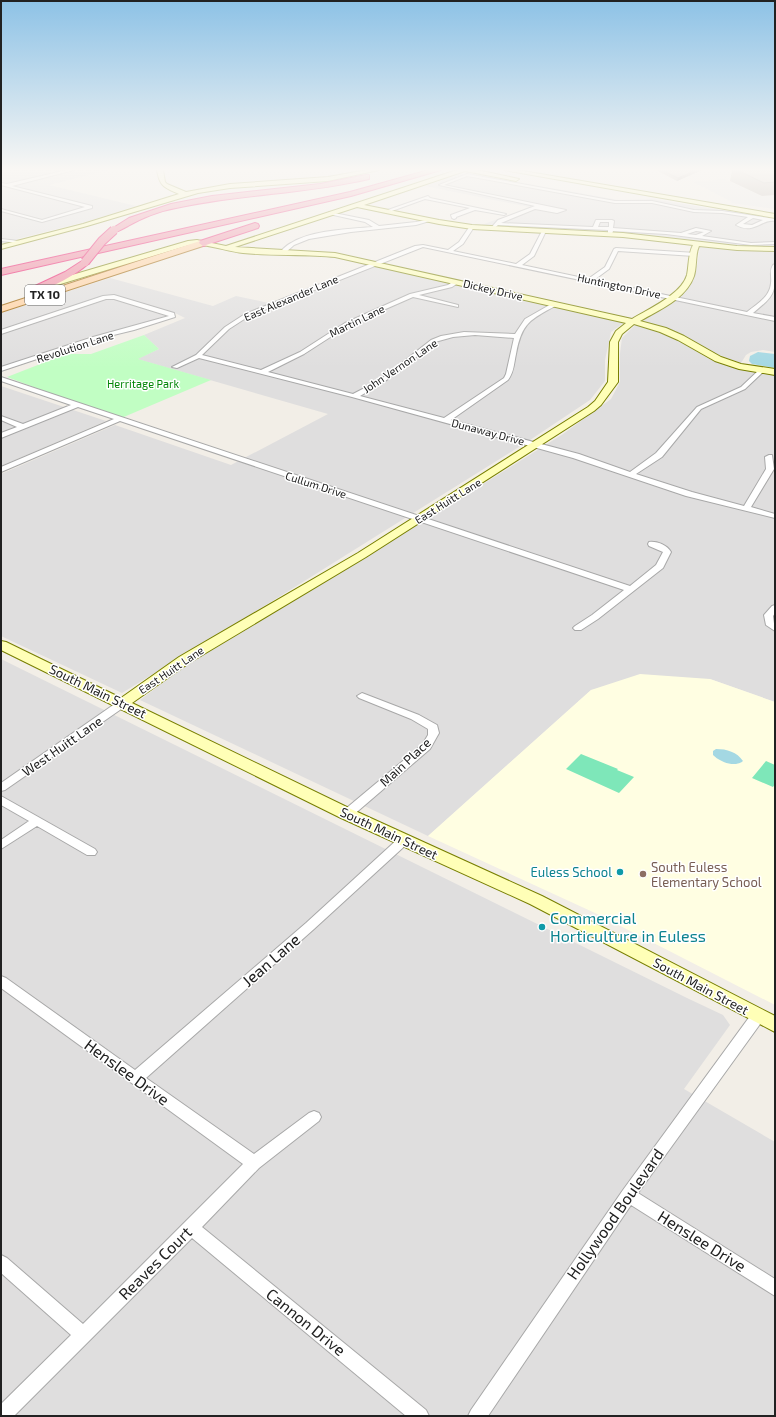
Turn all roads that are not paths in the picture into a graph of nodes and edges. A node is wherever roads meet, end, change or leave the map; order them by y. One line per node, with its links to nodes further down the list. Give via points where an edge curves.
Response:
1 (42, 236): 15 (street)
2 (107, 236): 33 (highway, bridge, via 77,269)
3 (138, 236): 30 (highway)
4 (145, 236): 30 (highway)
5 (147, 236): 30 (highway)
6 (224, 236): 16 (highway)
7 (261, 236): 21 (street)
8 (314, 236): 24 (street, via 289,244)
9 (466, 236): 23 (street)
10 (542, 236): 28 (street, via 532,256)
11 (638, 236): 18 (street)
12 (681, 236): 18 (street)
13 (704, 236): 18 (street)
14 (1, 240): 15 (street)
15 (19, 242): 19 (street)
16 (202, 243): 21 (street, Dickey Drive); 25 (street, Dickey Drive, via 188,243); 26 (main road, TX 10)
17 (775, 244): 18 (street)
18 (696, 245): 22 (street); 31 (street, via 616,249 608,268); 35 (street, East Huitt Lane, via 690,277)
19 (1, 247)
20 (417, 247): 23 (street, Huntington Drive, via 427,246); 27 (street, East Alexander Lane)
21 (225, 248): 24 (street, Dickey Drive)
22 (775, 249)
23 (449, 251): 28 (street, Huntington Drive)
24 (283, 252): 27 (street, Dickey Drive, via 318,253)
25 (136, 259): 26 (main road); 33 (street, Dickey Drive)
26 (146, 262): 39 (main road, TX 10)
27 (374, 264): 32 (street, Dickey Drive); 45 (street, East Alexander Lane, via 247,315 233,323)
28 (518, 265): 31 (street, Huntington Drive)
29 (775, 266): 40 (street, via 774,284 769,297)
30 (1, 269)
31 (589, 280): 35 (street, Huntington Drive)
32 (456, 282): 34 (street, Martin Lane, via 450,286); 37 (street, Dickey Drive)
33 (36, 289): 36 (main road, TX 10)
34 (412, 295): 38 (street); 49 (street, Martin Lane, via 347,324 302,353)
35 (673, 298): 40 (street, Huntington Drive); 42 (street, East Huitt Lane)
36 (1, 300)
37 (555, 304): 42 (street, Dickey Drive); 44 (street, via 527,320)
38 (456, 306)
39 (1, 309)
40 (750, 314): 41 (street, Huntington Drive)
41 (775, 319)
42 (632, 322): 48 (street, Dickey Drive, via 663,330 718,359); 59 (street, East Huitt Lane, via 619,332 614,342 613,382 598,403)
43 (1, 332): 47 (street, Revolution Lane, via 105,297 114,297 172,314 172,317 140,328 95,338)
44 (518, 336): 52 (street, John Vernon Lane, via 461,334 439,338 382,381); 56 (street, via 506,380)
45 (198, 356): 46 (street, East Alexander Lane); 49 (street, Dunaway Drive)
46 (175, 367)
47 (1, 369)
48 (762, 370): 50 (street, Dickey Drive); 62 (street, via 743,388 699,408 659,455)
49 (263, 372): 52 (street, Dunaway Drive)
50 (775, 372)
51 (1, 379): 53 (street, Cullum Drive)
52 (354, 396): 56 (street, Dunaway Drive)
53 (76, 405): 55 (street, Cullum Drive); 57 (street)
54 (1, 418): 57 (street)
55 (119, 419): 61 (street); 65 (street, Cullum Drive)
56 (446, 420): 59 (street, Dunaway Drive)
57 (23, 427): 58 (street)
58 (1, 436)
59 (536, 445): 62 (street, Dunaway Drive); 65 (street, East Huitt Lane)
60 (769, 457): 63 (street, via 770,469)
61 (1, 470)
62 (631, 474): 63 (street, Dunaway Drive, via 689,494)
63 (746, 509): 64 (street, Dunaway Drive)
64 (775, 516)
65 (418, 519): 67 (street, Cullum Drive); 73 (street, East Huitt Lane, via 356,559 184,660)
66 (652, 544): 67 (street, via 667,552 660,566)
67 (631, 589): 69 (street)
68 (775, 608): 70 (street, via 768,615 769,622)
69 (578, 628)
70 (775, 628)
71 (1, 645): 73 (street, South Main Street)
72 (362, 696): 76 (street, Main Place, via 415,717 434,727 435,731 426,747)
73 (123, 703): 74 (street, West Huitt Lane); 76 (street, South Main Street)
74 (1, 788)
75 (1, 800): 77 (street)
76 (347, 814): 78 (street, South Main Street)
77 (37, 821): 79 (street); 80 (street)
78 (404, 840): 82 (street, South Main Street, via 536,900); 84 (street, Jean Lane)
79 (1, 845)
80 (91, 852)
81 (1, 981): 84 (street, Henslee Drive)
82 (758, 1016): 83 (street, South Main Street); 87 (street, Hollywood Boulevard)
83 (775, 1025)
84 (136, 1078): 86 (street, Henslee Drive)
85 (314, 1117): 86 (street, Reaves Court)
86 (254, 1163): 88 (street, Reaves Court)
87 (628, 1195): 90 (street, Henslee Drive); 94 (street, Hollywood Boulevard)
88 (191, 1228): 91 (street, Reaves Court); 93 (street, Cannon Drive)
89 (1, 1263): 91 (street)
90 (775, 1288)
91 (83, 1335): 92 (street, Reaves Court)
92 (1, 1416)
93 (420, 1416)
94 (477, 1416)

